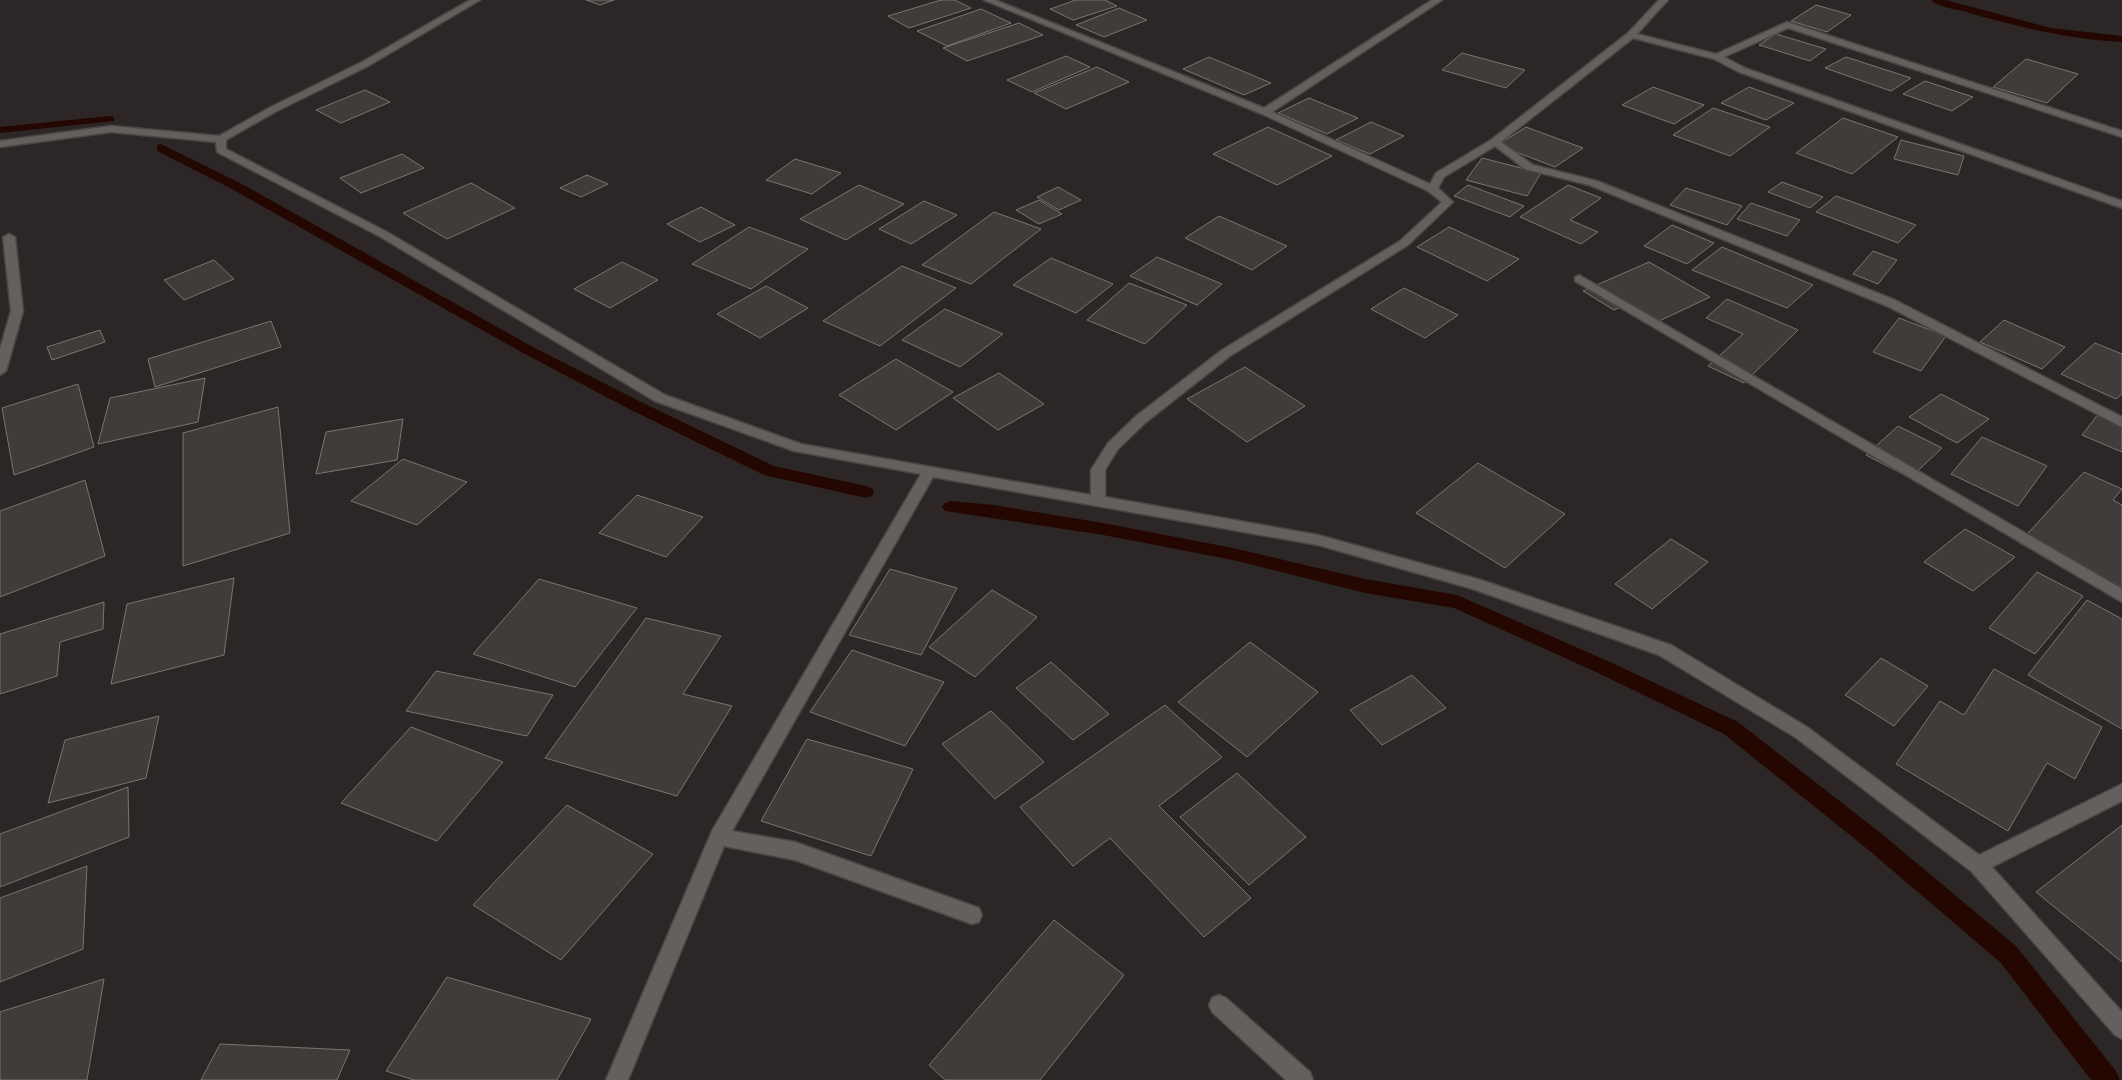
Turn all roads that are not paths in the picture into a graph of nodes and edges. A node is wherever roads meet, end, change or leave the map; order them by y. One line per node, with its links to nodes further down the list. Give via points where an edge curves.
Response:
1 (476, 0): 9 (street, via 365,64)
2 (988, 0): 7 (street)
3 (1438, 0): 7 (street)
4 (1664, 0): 5 (street)
5 (1631, 35): 6 (street); 10 (street)
6 (1717, 58): 8 (street, via 1787,25); 13 (street, via 1742,70)
7 (1265, 112): 12 (street)
8 (2122, 134)
9 (221, 139): 11 (street, via 111,129); 18 (street, via 222,150 383,234 660,398 800,448)
10 (1495, 142): 12 (street, via 1440,175); 17 (street, via 1529,167 1594,183 1891,303)
11 (0, 144)
12 (1432, 189): 19 (street, via 1448,202 1404,243 1226,353 1112,446 1098,470)
13 (2122, 205)
14 (9, 237): 16 (street, via 17,311)
15 (1580, 279): 20 (street)
16 (0, 371)
17 (2122, 423)
18 (929, 472): 19 (street); 22 (street)
19 (1098, 500): 23 (street, via 1318,540 1476,584 1665,650 1801,732)
20 (2122, 596)
21 (2122, 792): 23 (street)
22 (719, 837): 24 (street, via 796,851); 27 (street)
23 (1978, 865): 26 (street)
24 (972, 915)
25 (1219, 1005): 28 (street)
26 (2122, 1028)
27 (617, 1080)
28 (1302, 1080)

